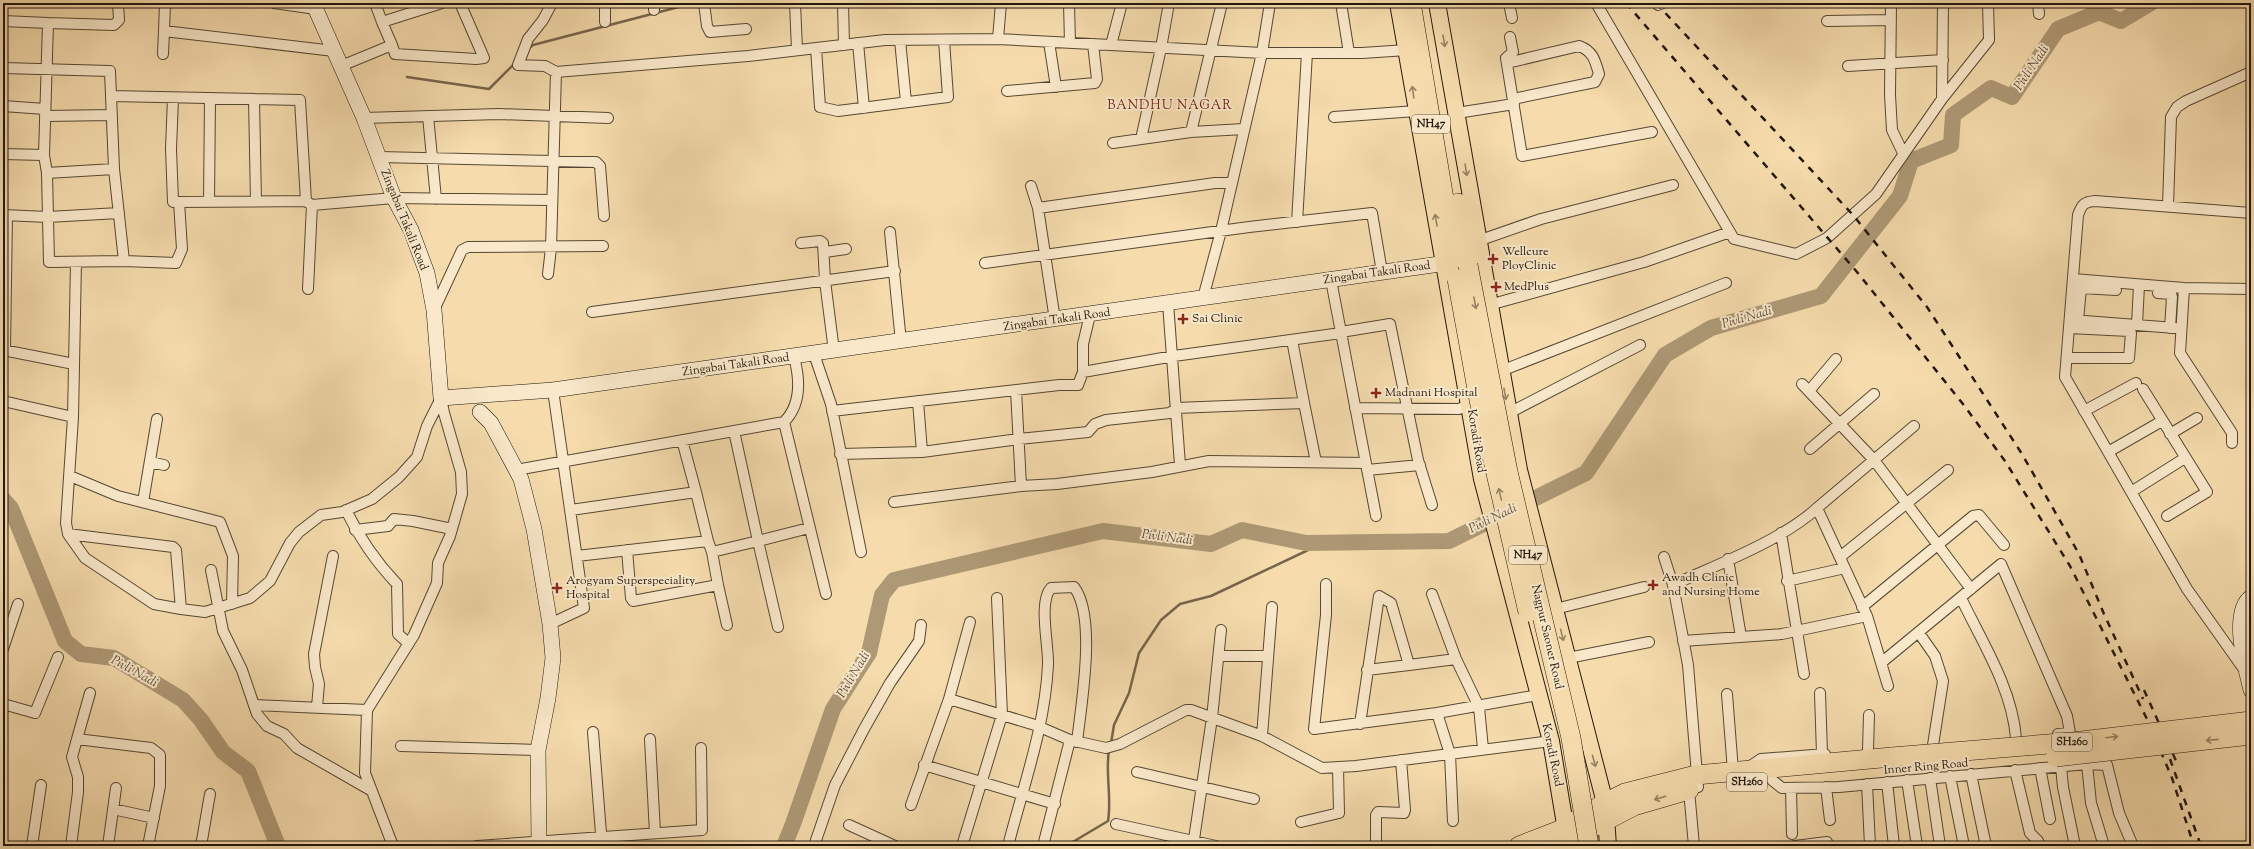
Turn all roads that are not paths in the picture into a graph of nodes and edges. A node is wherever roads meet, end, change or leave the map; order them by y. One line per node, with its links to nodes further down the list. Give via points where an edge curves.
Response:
1 (118, 3): 37 (street, via 118,20 114,25)
2 (165, 3): 39 (street)
3 (274, 3): 28 (street)
4 (375, 3): 35 (street)
5 (442, 3): 35 (street)
6 (460, 3): 48 (street, via 484,58 395,54)
7 (552, 3): 68 (street, via 528,39 518,65 545,66)
8 (605, 3): 36 (street)
9 (794, 3): 53 (street)
10 (843, 3): 49 (street)
11 (1001, 3): 43 (street)
12 (1069, 3): 46 (street)
13 (1122, 3): 50 (street)
14 (1169, 3): 52 (street)
15 (1222, 3): 54 (street)
16 (1270, 3): 57 (street)
17 (1342, 3): 59 (street)
18 (1398, 3): 55 (main road, Koradi Road)
19 (1411, 3): 130 (highway, Nagpur Saoner Road / NH47)
20 (1423, 3): 130 (highway, Nagpur Saoner Road / NH47)
21 (1438, 3): 83 (main road, one-way to 83)
22 (1509, 3): 31 (street)
23 (1596, 3): 123 (street)
24 (1891, 3): 32 (street)
25 (1943, 3): 61 (street)
26 (1988, 3): 76 (street, via 1989,40)
27 (2038, 3): 30 (street)
28 (315, 6): 56 (street, Zingabai Takali Road)
29 (705, 7): 38 (street, via 710,32)
30 (2039, 14)
31 (1512, 18)
32 (1891, 20): 34 (street); 63 (street)
33 (3, 21): 37 (street)
34 (1827, 21)
35 (382, 22): 48 (street)
36 (605, 22)
37 (48, 23): 67 (street)
38 (746, 29)
39 (164, 31): 56 (street); 60 (street)
40 (1510, 37): 62 (street, via 1513,52 1506,58)
41 (900, 40): 42 (street); 45 (street); 77 (street)
42 (944, 40): 43 (street); 77 (street, via 948,97)
43 (998, 40): 44 (street)
44 (1049, 42): 46 (street); 70 (street)
45 (858, 43): 49 (street); 80 (street)
46 (1070, 43): 47 (street)
47 (1093, 44): 50 (street); 70 (street, via 1098,79 1095,83)
48 (392, 45): 64 (street)
49 (844, 45): 51 (street)
50 (1111, 45): 52 (street)
51 (816, 48): 53 (street); 80 (street, via 820,107 838,111)
52 (1161, 48): 54 (street); 93 (street)
53 (797, 50): 68 (street)
54 (1211, 50): 57 (street); 91 (street)
55 (1407, 50): 59 (street); 81 (main road, Koradi Road, one-way to 55)
56 (334, 51): 64 (street, Zingabai Takali Road)
57 (1262, 52): 58 (street); 90 (street)
58 (1307, 53): 59 (street); 120 (street)
59 (1349, 53)
60 (163, 54)
61 (1942, 60): 63 (street); 76 (street)
62 (1507, 63): 78 (street); 78 (street, via 1579,46 1594,56 1599,74 1595,82)
63 (1891, 64): 65 (street); 95 (street, via 1892,130)
64 (341, 66): 88 (street, Zingabai Takali Road)
65 (1848, 66)
66 (3, 68): 67 (street)
67 (45, 69): 72 (street, via 110,71); 82 (street)
68 (556, 72): 85 (street)
69 (2251, 72): 113 (street, via 2177,107 2171,117)
70 (1056, 87): 71 (street)
71 (1008, 91)
72 (111, 96): 73 (street); 84 (street)
73 (173, 98): 74 (street); 110 (street, via 173,202)
74 (210, 98): 75 (street); 111 (street)
75 (254, 99): 109 (street); 112 (street, via 300,100)
76 (1942, 99): 95 (street)
77 (906, 102): 80 (street)
78 (1513, 102): 83 (street); 92 (street, via 1522,156)
79 (3, 106): 82 (street)
80 (864, 108)
81 (1416, 111): 87 (street); 130 (main road, Koradi Road, one-way to 81)
82 (45, 112): 84 (street); 97 (street)
83 (1457, 113): 130 (main road, one-way to 130)
84 (112, 115): 101 (street)
85 (555, 115): 86 (street); 89 (street); 100 (street)
86 (428, 116): 88 (street); 99 (street)
87 (1334, 117)
88 (364, 118): 98 (street, Zingabai Takali Road)
89 (608, 118)
90 (1244, 129): 91 (street); 103 (street)
91 (1191, 132): 93 (street)
92 (1652, 132)
93 (1140, 139): 94 (street)
94 (1113, 143)
95 (1903, 153): 123 (street, via 1876,194 1827,238 1796,254 1734,239)
96 (3, 154): 97 (street)
97 (44, 155): 102 (street)
98 (379, 158): 99 (street); 106 (street, Zingabai Takali Road)
99 (432, 158): 100 (street); 107 (street)
100 (553, 160): 108 (street); 118 (street, via 596,162 600,166)
101 (114, 169): 102 (street); 115 (street)
102 (47, 173): 119 (street)
103 (1232, 183): 114 (street, via 1215,183); 121 (street)
104 (1673, 185): 130 (street, via 1541,219)
105 (1031, 186): 114 (street)
106 (394, 198): 107 (street); 112 (street); 148 (street, Zingabai Takali Road, via 411,230 427,273)
107 (436, 199): 108 (street)
108 (551, 200): 126 (street)
109 (256, 201): 111 (street); 112 (street)
110 (179, 202): 111 (street); 131 (street, via 182,249 176,262)
111 (209, 202)
112 (309, 203): 144 (street)
113 (2168, 206): 116 (street); 137 (street, via 2086,201 2078,215)
114 (1038, 208): 129 (street)
115 (119, 213): 119 (street); 131 (street)
116 (2251, 213)
117 (5, 215): 119 (street); 160 (street)
118 (604, 216)
119 (48, 217): 132 (street, via 49,262)
120 (1297, 222): 121 (street); 135 (street, via 1372,213)
121 (1222, 230): 129 (street); 145 (street)
122 (890, 232): 134 (street)
123 (1730, 232): 147 (street, via 1644,262)
124 (801, 243): 128 (street, via 820,241)
125 (602, 246): 126 (street)
126 (551, 248): 136 (street); 148 (street, via 468,247 462,250)
127 (846, 249): 128 (street)
128 (825, 252): 139 (street)
129 (1046, 255): 133 (street); 151 (street)
130 (1463, 255): 135 (street, Zingabai Takali Road); 147 (main road); 178 (main road, Koradi Road); 367 (highway, Nagpur Saoner Road / NH47, one-way to 130, bridge, via 1572,800 1479,400); 385 (highway, Nagpur Saoner Road / NH47, one-way to 385, bridge, via 1508,472 1571,738)
131 (124, 261): 132 (street)
132 (76, 262): 167 (street)
133 (985, 263)
134 (896, 271): 139 (street); 158 (street)
135 (1382, 272): 138 (street, Zingabai Takali Road)
136 (548, 274)
137 (2073, 279): 141 (street); 152 (street)
138 (1331, 280): 145 (street, Zingabai Takali Road); 156 (street)
139 (825, 281): 149 (street); 161 (street)
140 (1726, 283): 168 (street)
141 (2139, 288): 142 (street); 152 (street, via 2081,288); 153 (street); 154 (street, via 2171,294)
142 (2184, 288): 143 (street); 155 (street)
143 (2251, 288)
144 (308, 289)
145 (1203, 298): 146 (street, Zingabai Takali Road)
146 (1168, 303): 150 (street, Zingabai Takali Road); 163 (street)
147 (1489, 305): 168 (main road)
148 (434, 310): 174 (street, Zingabai Takali Road)
149 (592, 312)
150 (1090, 315): 151 (street, Zingabai Takali Road); 169 (street, via 1083,344)
151 (1055, 320): 158 (street, Zingabai Takali Road)
152 (2072, 323): 153 (street); 165 (street); 165 (street, via 2129,330 2129,358)
153 (2136, 325): 154 (street)
154 (2170, 328): 155 (street)
155 (2182, 329): 197 (street, via 2180,353 2232,433)
156 (1341, 332): 157 (street); 180 (street); 181 (street, via 1390,324)
157 (1292, 340): 163 (street); 177 (street)
158 (901, 342): 161 (street, Zingabai Takali Road)
159 (1640, 345): 185 (street)
160 (4, 350): 167 (street)
161 (834, 351): 162 (street, Zingabai Takali Road)
162 (814, 354): 164 (street, Zingabai Takali Road); 182 (street)
163 (1174, 356): 169 (street); 179 (street)
164 (794, 357): 170 (street, Zingabai Takali Road); 189 (street, via 800,377 798,395 791,415)
165 (2066, 358): 183 (street, via 2065,377)
166 (1836, 359): 191 (street, via 1806,387)
167 (74, 364): 186 (street)
168 (1501, 371): 185 (main road, one-way to 185)
169 (1082, 372): 171 (street, via 1078,385)
170 (553, 390): 173 (street, Zingabai Takali Road); 204 (street)
171 (1016, 390): 176 (street); 195 (street)
172 (1874, 394): 191 (street)
173 (475, 395): 174 (street, Zingabai Takali Road); 184 (street)
174 (441, 398): 222 (street, via 427,426 417,457 399,477 372,499); 227 (street, via 460,472 462,494)
175 (3, 401): 186 (street)
176 (918, 401): 182 (street); 199 (street)
177 (1304, 403): 179 (street); 206 (street)
178 (1470, 404): 181 (street, via 1459,409); 247 (main road, Koradi Road, via 1482,479)
179 (1176, 408): 195 (street, via 1170,413 1106,420 1095,424 1088,432); 208 (street)
180 (1355, 408): 181 (street); 210 (street)
181 (1408, 409): 209 (street)
182 (832, 410): 201 (street)
183 (2084, 410): 190 (street, via 2139,386); 200 (street)
184 (480, 412): 211 (street, via 491,423); 320 (street, via 484,427 513,481 540,616 544,655)
185 (1509, 413): 245 (main road, via 1519,470)
186 (72, 417): 213 (street)
187 (2197, 418): 194 (street)
188 (157, 419): 205 (street)
189 (784, 422): 193 (street); 226 (street)
190 (2162, 422): 194 (street); 200 (street)
191 (1840, 424): 198 (street); 203 (street)
192 (1914, 426): 203 (street)
193 (734, 430): 196 (street); 232 (street)
194 (2170, 434): 202 (street)
195 (1018, 438): 199 (street); 214 (street)
196 (682, 440): 204 (street); 215 (street)
197 (2232, 443)
198 (1810, 449)
199 (922, 452): 201 (street)
200 (2108, 452): 216 (street)
201 (840, 454): 237 (street)
202 (2185, 458): 216 (street); 225 (street, via 2207,492)
203 (1874, 460): 219 (street); 221 (street)
204 (564, 461): 211 (street); 223 (street)
205 (150, 462): 207 (street); 217 (street)
206 (1316, 462): 208 (street, via 1209,461); 210 (street)
207 (164, 465)
208 (1180, 465): 214 (street, via 1152,472)
209 (1420, 465): 210 (street); 220 (street)
210 (1367, 467): 224 (street)
211 (516, 470): 267 (street, via 521,479 534,529)
212 (1948, 470): 219 (street)
213 (70, 476): 217 (street, via 118,496); 230 (street, via 66,523)
214 (1020, 486): 218 (street)
215 (696, 492): 223 (street); 231 (street)
216 (2131, 492): 287 (street, via 2187,589)
217 (143, 502): 259 (street, via 220,522 233,556)
218 (894, 502)
219 (1908, 503): 233 (street); 241 (street)
220 (1432, 505)
221 (1817, 508): 229 (street, via 1805,519); 241 (street)
222 (346, 510): 228 (street); 259 (street, via 321,515 299,532 290,543 270,581 250,598)
223 (571, 510): 239 (street)
224 (1376, 516)
225 (2167, 516)
226 (809, 528): 232 (street); 253 (street)
227 (452, 529): 228 (street, via 394,519 388,526); 277 (street, via 438,563 437,584)
228 (355, 530): 277 (street, via 382,569 397,584 398,634)
229 (1781, 533): 242 (street); 246 (street)
230 (68, 534): 262 (street, via 85,558 154,604); 262 (street, via 173,547 176,550)
231 (708, 541): 235 (street); 236 (street)
232 (758, 541): 236 (street); 270 (street)
233 (1938, 544): 234 (street, via 1974,516 1979,515); 252 (street); 261 (street)
234 (2004, 544)
235 (627, 550): 239 (street); 249 (street, via 633,601)
236 (712, 552): 249 (street)
237 (861, 552)
238 (333, 556): 298 (street, via 314,654 319,684)
239 (577, 556): 267 (street, via 584,608)
240 (1664, 557): 250 (street)
241 (1840, 557): 243 (street)
242 (1728, 559): 250 (street); 274 (street)
243 (1844, 568): 246 (street); 261 (street)
244 (211, 570): 263 (street)
245 (1545, 571): 247 (main road); 264 (main road)
246 (1787, 581): 272 (street)
247 (1511, 583): 294 (main road, Koradi Road)
248 (1326, 584): 306 (street, via 1326,614 1314,730)
249 (718, 585): 268 (street)
250 (1673, 585): 275 (street)
251 (1644, 587): 264 (street)
252 (1971, 589): 257 (street); 311 (street, via 2001,564 2067,716 2070,733)
253 (826, 594)
254 (1432, 594): 283 (street)
255 (2251, 597): 287 (street, via 2240,618)
256 (997, 598): 302 (street)
257 (1961, 598): 273 (street); 311 (street, via 2000,678 2015,721)
258 (18, 604): 278 (street)
259 (232, 604): 263 (street)
260 (1272, 607): 280 (street)
261 (1862, 607): 265 (street)
262 (181, 609): 263 (street, via 205,612)
263 (218, 609): 297 (street, via 223,631 242,670)
264 (1555, 609): 282 (main road, one-way to 282)
265 (1866, 616): 272 (street); 284 (street)
266 (970, 622): 295 (street)
267 (550, 624): 320 (street, via 553,658 548,698)
268 (727, 624)
269 (921, 625): 377 (street, via 919,641 890,683 835,785)
270 (778, 626)
271 (1221, 630): 279 (street)
272 (1796, 632): 274 (street); 288 (street)
273 (1919, 633): 284 (street); 316 (street, via 1935,656 1943,680)
274 (1741, 637): 275 (street)
275 (1683, 641): 339 (street, via 1688,665)
276 (1649, 642): 282 (street)
277 (408, 643): 300 (street)
278 (3, 649)
279 (1220, 656): 280 (street); 304 (street)
280 (1268, 656): 310 (street)
281 (58, 657): 296 (street, via 35,713)
282 (1568, 658): 343 (main road, one-way to 343)
283 (1456, 659): 285 (street); 299 (street)
284 (1881, 662): 289 (street)
285 (1409, 665): 286 (street); 286 (street, via 1391,603 1379,596)
286 (1367, 670): 306 (street)
287 (2246, 672): 290 (street)
288 (1804, 674)
289 (1888, 686)
290 (2251, 690)
291 (90, 693): 312 (street)
292 (1820, 693): 323 (street)
293 (1727, 694): 331 (street)
294 (1538, 695): 299 (street); 315 (main road, Koradi Road)
295 (949, 699): 302 (street); 326 (street)
296 (3, 704)
297 (254, 705): 298 (street); 347 (street, via 257,714 267,726 284,734 297,748)
298 (317, 707): 300 (street)
299 (1479, 707): 301 (street); 319 (street)
300 (367, 710): 347 (street, via 365,773)
301 (1437, 713): 306 (street); 322 (street)
302 (1002, 714): 307 (street); 338 (street)
303 (1869, 715): 321 (street)
304 (1212, 718): 310 (street); 314 (street, via 1186,710 1120,744 1106,748); 342 (street)
305 (2251, 721): 333 (highway, Inner Ring Road / SH260, one-way to 305, bridge, via 2073,742)
306 (1360, 724)
307 (1040, 728): 314 (street); 314 (street, via 1048,665 1046,593 1050,588 1074,587 1079,593 1086,637 1085,675); 348 (street)
308 (593, 732): 366 (street)
309 (2251, 735): 333 (highway, Inner Ring Road / SH260, one-way to 333, bridge)
310 (1262, 736): 328 (street, via 1322,768)
311 (2016, 738): 316 (street)
312 (77, 739): 356 (street, via 156,750 160,755 160,786); 371 (street, via 72,758 78,781)
313 (650, 739): 363 (street)
314 (1074, 741): 352 (street)
315 (1551, 741): 319 (street); 351 (main road, Koradi Road)
316 (1933, 745): 321 (street)
317 (401, 746): 320 (street)
318 (701, 748): 363 (street, via 702,830)
319 (1483, 749): 322 (street)
320 (534, 750): 365 (street, via 531,790)
321 (1868, 750): 323 (street)
322 (1450, 754): 324 (street); 359 (street)
323 (1822, 754): 331 (street, via 1761,759)
324 (1401, 760): 328 (street); 383 (street, via 1405,810 1404,813 1378,812)
325 (2086, 764): 327 (street); 397 (street, via 2091,803); 398 (street, via 2106,765)
326 (924, 765): 338 (street); 353 (street)
327 (2061, 766): 329 (street); 396 (street)
328 (1338, 767): 360 (street, via 1339,813)
329 (2040, 768): 330 (street); 357 (street)
330 (2015, 770): 334 (street); 395 (street, via 2030,833)
331 (1739, 771): 333 (highway, Inner Ring Road / SH260); 339 (highway, Inner Ring Road / SH260)
332 (1138, 772): 342 (street)
333 (1895, 772): 336 (street); 337 (highway, Inner Ring Road / SH260); 340 (street); 390 (street); 391 (street)
334 (1971, 774): 335 (street); 394 (street)
335 (1950, 776): 336 (street); 393 (street)
336 (1930, 778): 392 (street)
337 (1772, 780): 339 (highway, Inner Ring Road / SH260); 346 (street, via 1782,788)
338 (981, 782): 348 (street); 379 (street)
339 (1695, 784): 355 (highway, Inner Ring Road / SH260, via 1634,806); 387 (street)
340 (1867, 784): 344 (street); 389 (street)
341 (41, 785): 370 (street)
342 (1200, 785): 350 (street); 369 (street)
343 (1600, 785): 351 (main road); 355 (main road)
344 (1826, 787): 346 (street); 358 (street)
345 (116, 788): 354 (street)
346 (1790, 788): 364 (street)
347 (372, 791): 375 (street)
348 (1021, 793): 352 (street); 380 (street)
349 (210, 794): 374 (street)
350 (1254, 799)
351 (1562, 799): 367 (main road, Koradi Road)
352 (1054, 804): 381 (street)
353 (910, 805)
354 (113, 809): 356 (street); 372 (street)
355 (1606, 811): 367 (highway, SH260); 386 (main road)
356 (154, 818): 373 (street)
357 (2050, 819)
358 (1830, 820)
359 (1453, 821)
360 (1301, 822)
361 (1116, 824): 369 (street)
362 (849, 825): 378 (street)
363 (655, 833): 366 (street)
364 (1792, 834)
365 (538, 839): 366 (street); 376 (street)
366 (602, 841)
367 (1568, 841): 384 (highway, SH260)
368 (1827, 842): 388 (street)
369 (1193, 844): 382 (street)
370 (32, 846)
371 (71, 846)
372 (108, 846)
373 (148, 846)
374 (201, 846)
375 (393, 846)
376 (477, 846)
377 (814, 846)
378 (895, 846)
379 (962, 846)
380 (1008, 846)
381 (1043, 846)
382 (1216, 846)
383 (1376, 846)
384 (1519, 846)
385 (1589, 846)
386 (1608, 846)
387 (1694, 846)
388 (1795, 846)
389 (1870, 846)
390 (1894, 846)
391 (1917, 846)
392 (1940, 846)
393 (1964, 846)
394 (1986, 846)
395 (2040, 846)
396 (2075, 846)
397 (2104, 846)
398 (2133, 846)

